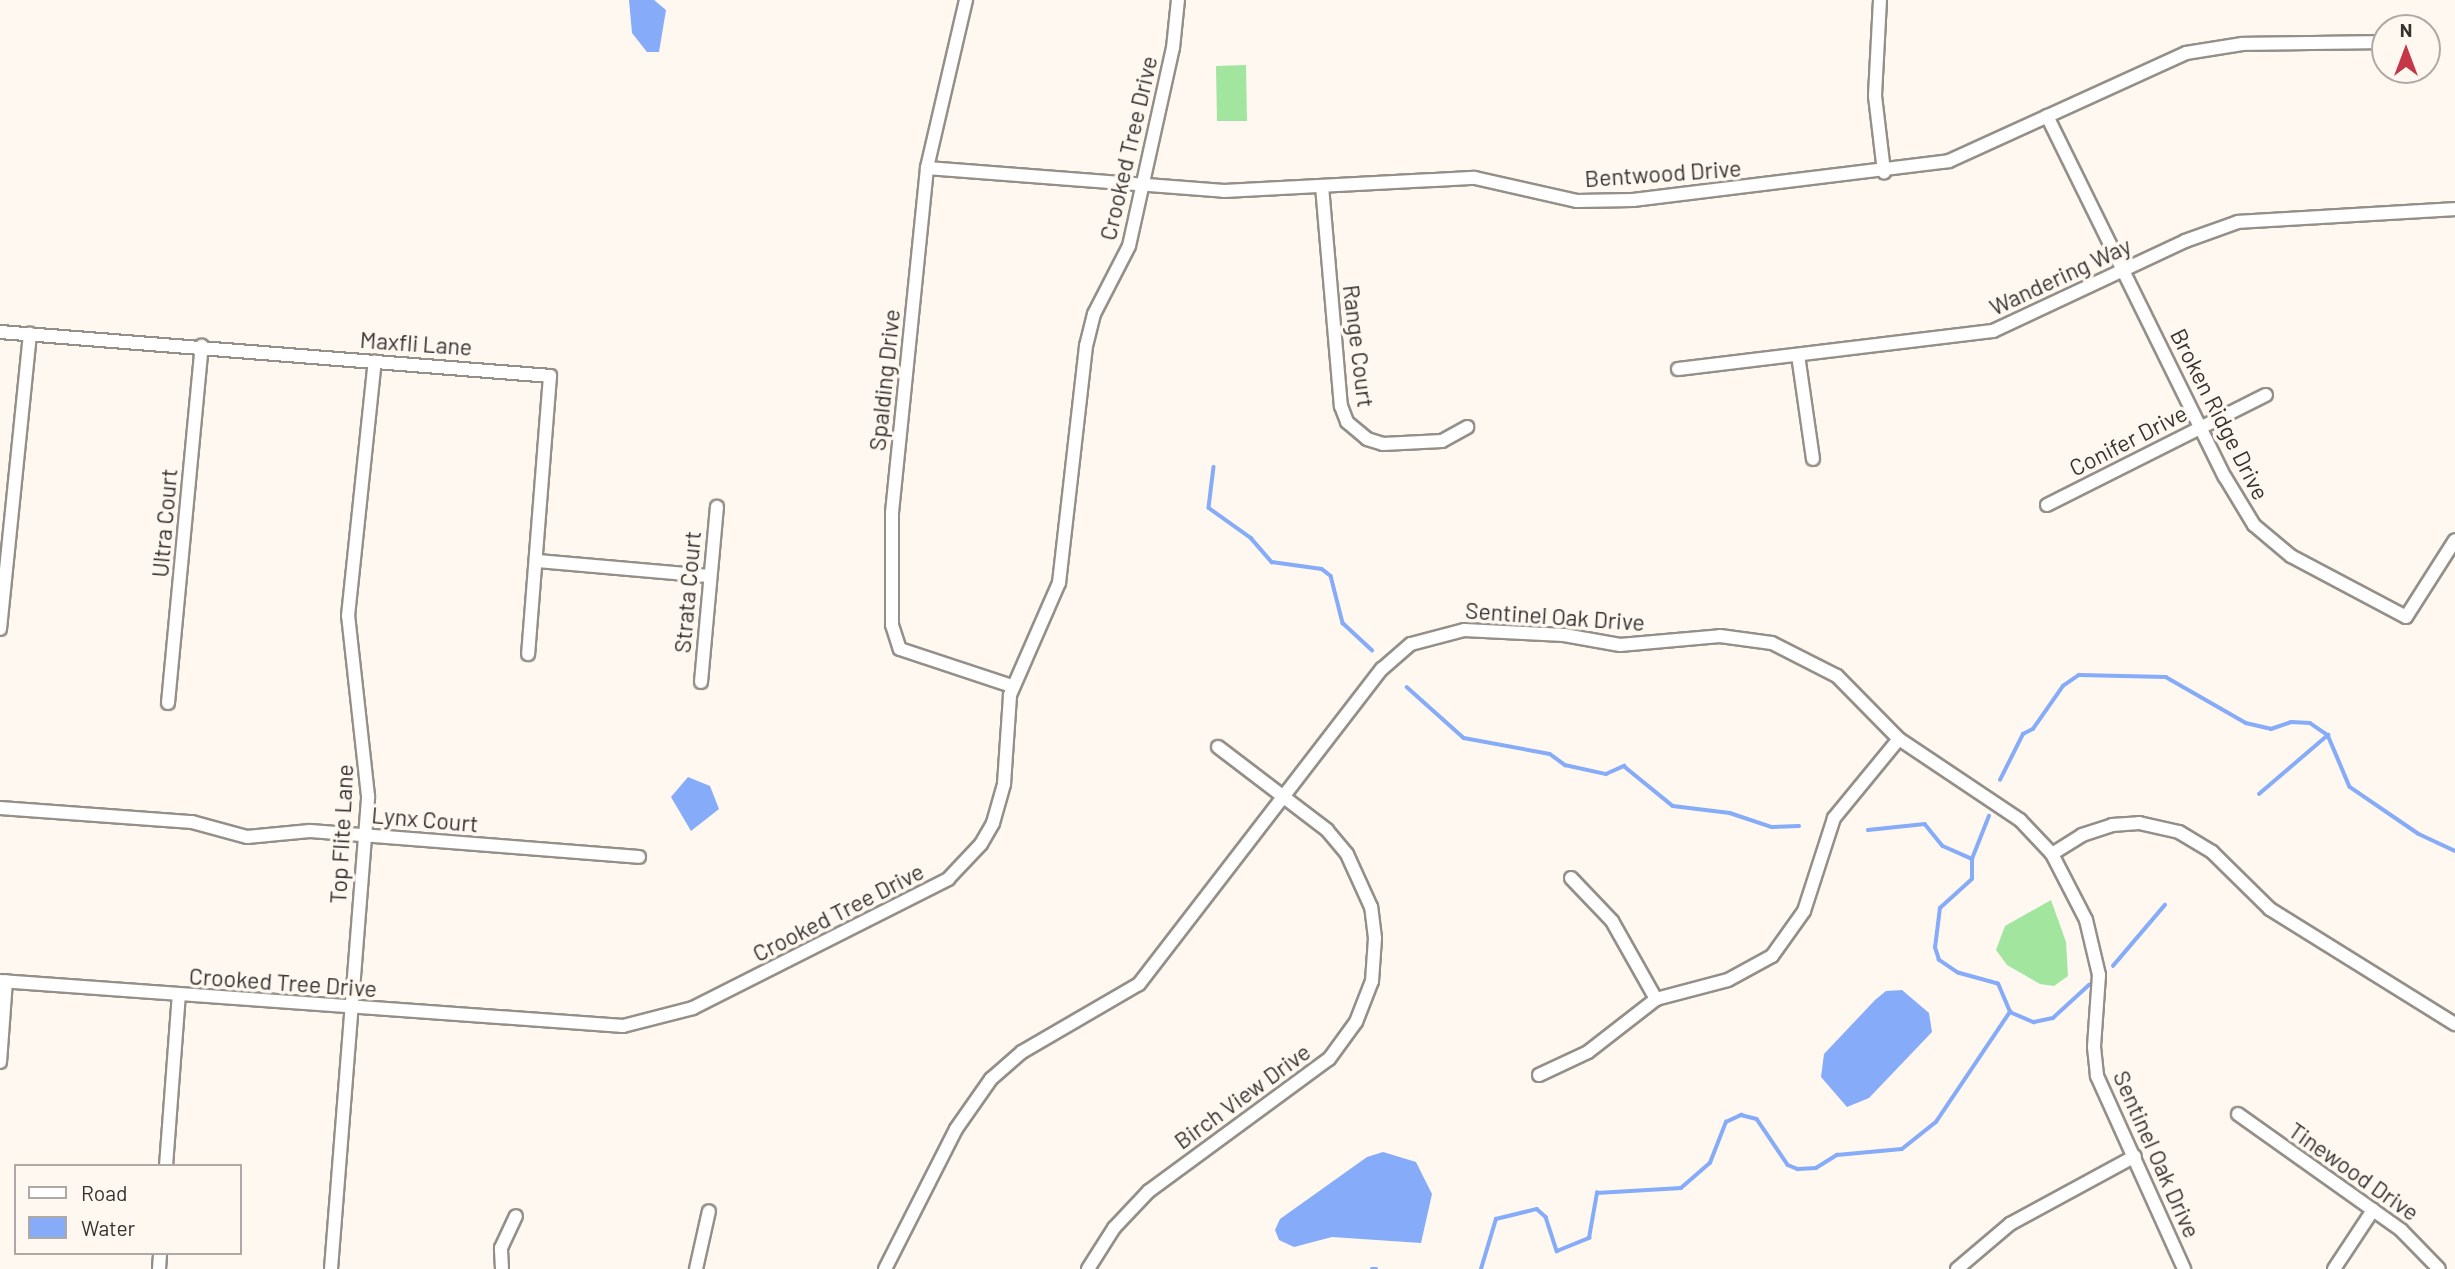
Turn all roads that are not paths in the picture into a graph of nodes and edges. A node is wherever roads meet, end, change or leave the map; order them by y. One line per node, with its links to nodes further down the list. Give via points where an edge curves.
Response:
1 (967, 0): 6 (street, Spalding Drive)
2 (1178, 0): 8 (street, Crooked Tree Drive, via 1173,48)
3 (1880, 0): 7 (street, via 1875,96)
4 (2371, 42): 5 (street, Bentwood Drive, via 2242,44 2186,53)
5 (2047, 116): 7 (street, Bentwood Drive, via 1956,159); 11 (street, Broken Ridge Drive)
6 (927, 168): 8 (street, Bentwood Drive); 30 (street, Spalding Drive, via 892,513 894,643 914,655)
7 (1884, 172): 9 (street, Bentwood Drive, via 1601,202 1553,197 1475,178)
8 (1141, 185): 9 (street, Bentwood Drive, via 1235,191); 30 (street, Crooked Tree Drive, via 1129,246 1094,314 1086,346 1059,583)
9 (1322, 186): 20 (street, Range Court, via 1341,406 1348,422 1367,439 1383,444 1442,441)
10 (2455, 209): 11 (street, Wandering Way, via 2238,222)
11 (2123, 271): 15 (street, Wandering Way, via 1993,331); 19 (street, Broken Ridge Drive)
12 (0, 332): 13 (street, Maxfli Lane)
13 (30, 334): 14 (street, Maxfli Lane); 27 (street)
14 (202, 346): 16 (street, Maxfli Lane); 31 (street, Ultra Court)
15 (1798, 355): 17 (street, Wandering Way); 21 (street)
16 (375, 361): 25 (street, Maxfli Lane, via 550,376); 36 (street, Top Flite Lane, via 348,616 349,659 368,771)
17 (1678, 369)
18 (2266, 395): 19 (street, Conifer Drive)
19 (2200, 426): 22 (street, Conifer Drive); 24 (street, Broken Ridge Drive, via 2240,505 2271,542 2398,617 2413,614)
20 (1466, 427)
21 (1814, 460)
22 (2047, 505)
23 (716, 507): 26 (street, Strata Court)
24 (2455, 540)
25 (538, 561): 26 (street); 28 (street, Maxfli Lane)
26 (708, 576): 29 (street, Strata Court)
27 (0, 629)
28 (528, 653)
29 (701, 682)
30 (1013, 686): 43 (street, Crooked Tree Drive, via 1003,784 986,838 948,879 906,905 693,1008 647,1024 598,1027)
31 (168, 703)
32 (1899, 739): 34 (street, Sentinel Oak Drive, via 1837,676 1772,643 1720,636 1620,645 1564,635 1464,629 1423,638 1391,659); 37 (street, Sentinel Oak Drive, via 2020,820); 42 (street, via 1839,810 1822,845 1804,911 1772,957 1728,980)
33 (1218, 747): 34 (street, Birch View Drive)
34 (1285, 797): 56 (street, Sentinel Oak Drive, via 1139,984 1022,1052 978,1094); 57 (street, Birch View Drive, via 1338,841 1367,893 1376,950 1362,1010 1329,1059 1135,1204)
35 (0, 808): 36 (street, Lynx Court, via 192,822 247,837 298,831)
36 (365, 835): 38 (street, Lynx Court); 43 (street, Top Flite Lane)
37 (2052, 854): 44 (street, via 2112,825 2153,825 2179,832 2212,852 2270,909); 48 (street, Sentinel Oak Drive, via 2091,937 2101,990 2094,1061 2106,1102)
38 (639, 857)
39 (1571, 878): 42 (street, via 1612,921)
40 (3, 981): 41 (street, Crooked Tree Drive); 45 (street)
41 (179, 995): 43 (street, Crooked Tree Drive); 49 (street)
42 (1656, 999): 46 (street, via 1588,1052)
43 (351, 1008): 53 (street, Top Flite Lane)
44 (2455, 1024)
45 (0, 1062)
46 (1539, 1075)
47 (2238, 1114): 50 (street, Tinewood Drive)
48 (2135, 1156): 58 (street, via 2010,1224); 59 (street, Sentinel Oak Drive)
49 (166, 1164)
50 (2373, 1210): 60 (street); 61 (street, Tinewood Drive, via 2421,1245)
51 (709, 1212): 55 (street)
52 (516, 1216): 54 (street, via 501,1248)
53 (331, 1269)
54 (502, 1269)
55 (696, 1269)
56 (885, 1269)
57 (1088, 1269)
58 (1957, 1269)
59 (2184, 1269)
60 (2334, 1269)
61 (2439, 1269)

